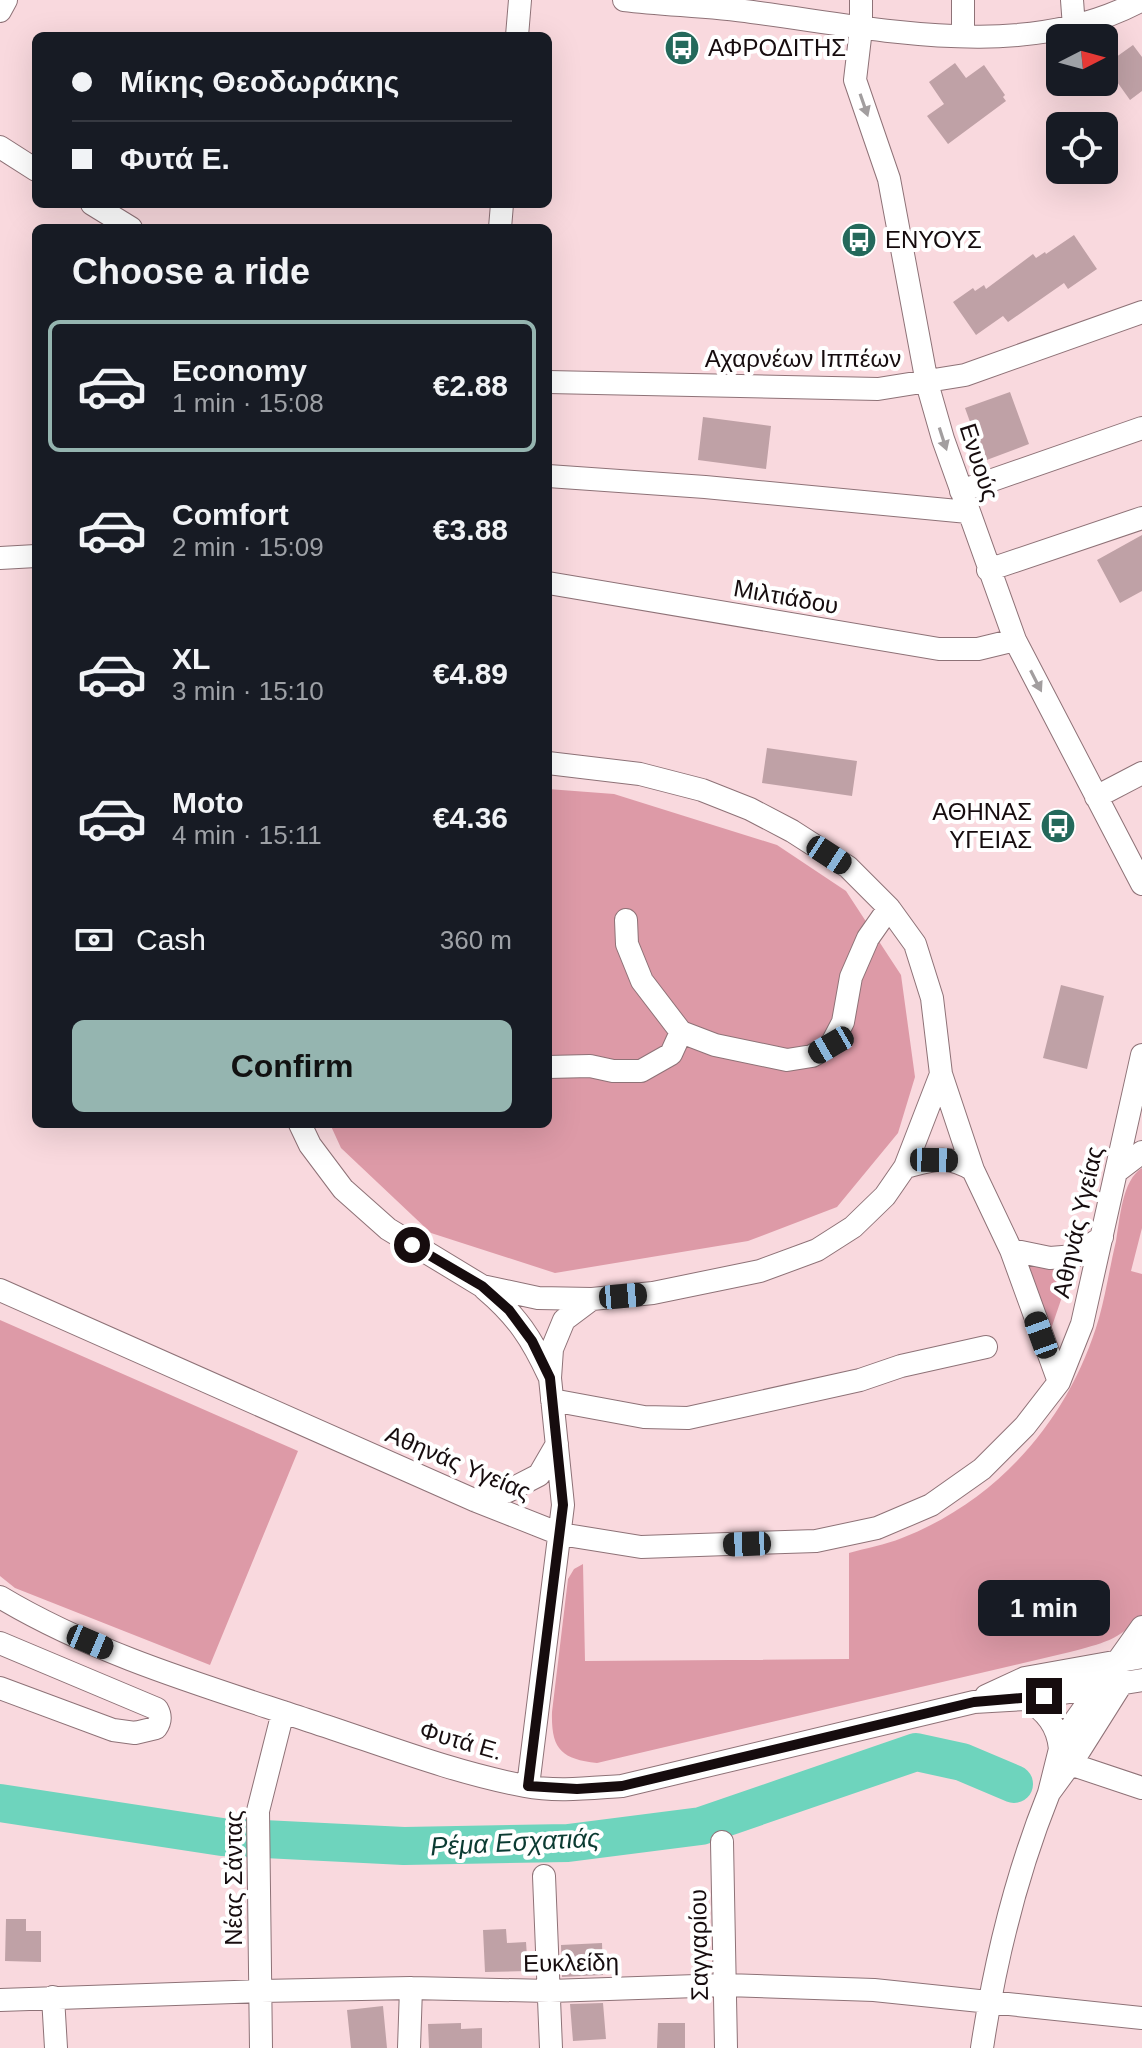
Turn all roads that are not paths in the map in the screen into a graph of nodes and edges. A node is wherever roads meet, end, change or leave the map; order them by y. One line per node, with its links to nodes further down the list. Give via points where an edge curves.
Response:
1 (6, 0): 10 (street)
2 (520, 0): 14 (street)
3 (624, 0): 8 (street)
4 (861, 0): 13 (street, Ενυούς)
5 (963, 0): 16 (street)
6 (1072, 0): 11 (street)
7 (1142, 0): 12 (street)
8 (657, 2): 9 (street)
9 (750, 6): 13 (street)
10 (0, 11)
11 (1074, 24)
12 (1084, 24)
13 (861, 29): 16 (street); 23 (street, Ενυούς, one-way to 23, via 855,80 889,179)
14 (517, 32)
15 (1046, 33): 16 (street)
16 (963, 36)
17 (0, 147): 18 (street)
18 (32, 167)
19 (98, 208): 20 (street)
20 (124, 224)
21 (1142, 312): 23 (street, Αχαρνέων Ιππέων, via 965,375)
22 (552, 382): 23 (street, Αχαρνέων Ιππέων, via 878,389)
23 (927, 383): 26 (street, Ενυούς, one-way to 26)
24 (1142, 428): 26 (street)
25 (552, 476): 26 (street)
26 (964, 502): 30 (street, Ενυούς)
27 (1142, 518): 30 (street)
28 (32, 556): 29 (street)
29 (0, 558)
30 (988, 570): 32 (street, Ενυούς)
31 (552, 584): 32 (street, Μιλτιάδου, via 939,649 978,649)
32 (1015, 640): 35 (street, Ενυούς, one-way to 35)
33 (552, 763): 37 (street, via 640,774 750,809 848,867)
34 (1142, 773): 35 (street)
35 (1096, 797): 36 (street, Ενυούς)
36 (1142, 884)
37 (889, 908): 39 (street, via 851,977 843,1022 831,1045 812,1056 787,1060); 42 (street, via 915,944 932,998)
38 (626, 920): 39 (street, via 627,944 642,981)
39 (681, 1032): 41 (street, via 671,1054 641,1071)
40 (1142, 1055): 47 (street, Αθηνάς Υγείας)
41 (552, 1067)
42 (941, 1074): 45 (street); 46 (street)
43 (302, 1128): 50 (street, via 343,1189 384,1226)
44 (1142, 1152): 47 (street)
45 (905, 1167): 46 (street, via 957,1160); 52 (street, via 853,1227 817,1250 760,1271 653,1293)
46 (973, 1170): 49 (street)
47 (1116, 1172): 48 (street, Αθηνάς Υγείας)
48 (1102, 1237): 49 (street, via 1075,1256 1050,1258); 54 (street, Αθηνάς Υγείας, via 1082,1324)
49 (1011, 1250): 54 (street)
50 (482, 1286): 52 (street, via 538,1298); 55 (street, via 532,1341)
51 (0, 1290): 57 (street, Αθηνάς Υγείας)
52 (592, 1299): 55 (street, via 564,1320 552,1349)
53 (986, 1347): 55 (street, via 688,1418 644,1417)
54 (1059, 1382): 58 (street, Αθηνάς Υγείας, via 982,1469 931,1505 877,1528 816,1541 641,1547)
55 (551, 1389): 56 (street)
56 (557, 1444): 57 (street, via 539,1475); 58 (street)
57 (474, 1500): 58 (street, Αθηνάς Υγείας)
58 (560, 1534): 71 (street)
59 (0, 1597): 69 (street, Φυτά Ε., via 39,1621 116,1653)
60 (1142, 1627): 63 (street)
61 (0, 1643): 66 (street, via 157,1709 160,1723 135,1733 113,1730)
62 (1142, 1657): 63 (street, Φυτά Ε.)
63 (1118, 1661): 64 (street); 65 (street); 68 (street, Φυτά Ε., via 1025,1678)
64 (1132, 1682): 65 (street, Φυτά Ε.); 70 (street)
65 (1097, 1687): 67 (street, Φυτά Ε.); 70 (street)
66 (0, 1688)
67 (1026, 1699): 68 (street, Φυτά Ε.); 70 (street, via 1045,1712)
68 (974, 1702): 71 (street, Φυτά Ε., via 622,1786)
69 (283, 1712): 71 (street, Φυτά Ε., via 467,1773); 77 (street, Νέας Σάντας, via 258,1811)
70 (1065, 1757): 72 (street); 81 (street, via 1016,1885)
71 (528, 1786)
72 (1142, 1788)
73 (722, 1842): 75 (street, Σαγγαρίου)
74 (544, 1876): 78 (street)
75 (726, 1985): 78 (street, Ευκλείδη); 81 (street, Ευκλείδη, via 874,1990); 87 (street, Σαγγαρίου)
76 (411, 1988): 77 (street, Ευκλείδη); 78 (street, Ευκλείδη); 85 (street)
77 (261, 1991): 79 (street, Ευκλείδη); 84 (street, Νέας Σάντας)
78 (550, 1991): 86 (street)
79 (53, 1997): 80 (street, Ευκλείδη); 83 (street)
80 (0, 2000)
81 (989, 2004): 82 (street, Ευκλείδη); 88 (street)
82 (1142, 2018)
83 (56, 2048)
84 (261, 2048)
85 (409, 2048)
86 (551, 2048)
87 (726, 2048)
88 (982, 2048)

